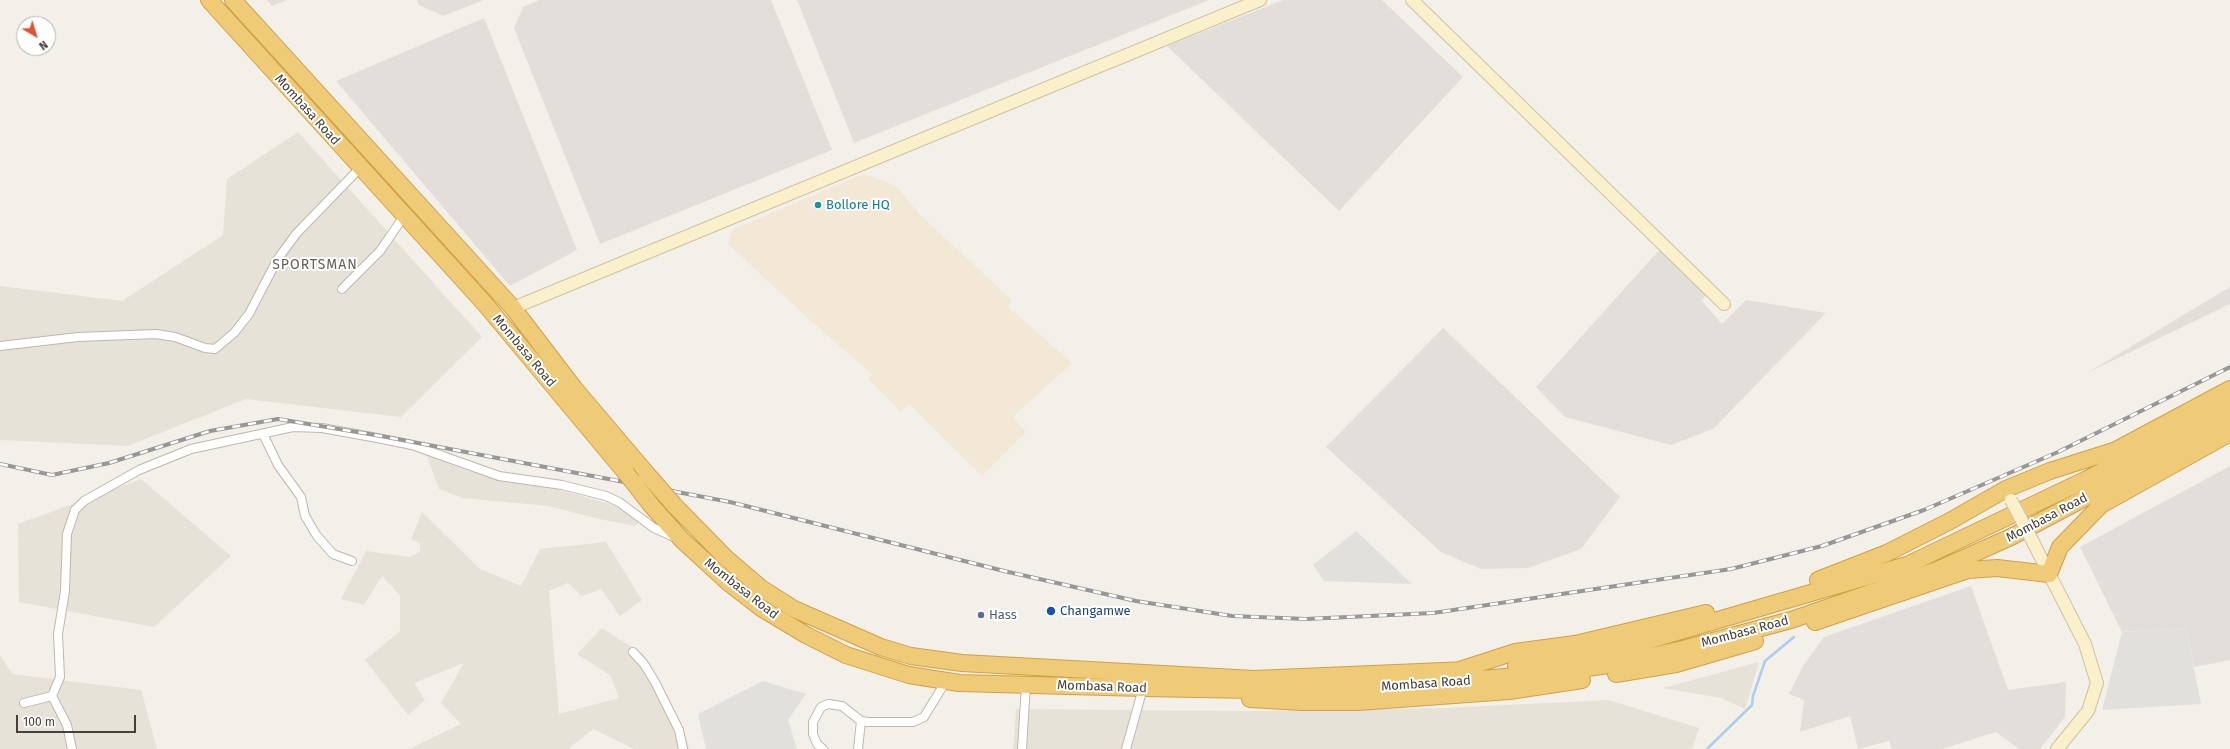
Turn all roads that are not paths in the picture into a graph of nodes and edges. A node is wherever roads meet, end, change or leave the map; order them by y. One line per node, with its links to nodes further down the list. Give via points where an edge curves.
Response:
1 (209, 0): 5 (highway, Mombasa Road)
2 (233, 0): 9 (highway, Mombasa Road)
3 (1260, 0): 9 (street)
4 (1412, 0): 8 (street)
5 (360, 168): 6 (highway, Mombasa Road); 10 (street, via 296,234 277,260 249,314 234,333 215,349 156,334 78,337)
6 (404, 216): 7 (street, via 380,251); 17 (highway, Mombasa Road, bridge, via 485,304)
7 (342, 288)
8 (1724, 304)
9 (513, 308): 21 (highway, Mombasa Road, bridge, via 574,388 647,474 726,558 761,588 794,609 880,647 912,656 962,663 1254,679)
10 (0, 346)
11 (2230, 389): 16 (highway, via 2116,450 2050,471)
12 (2230, 405): 21 (highway, Mombasa Road, via 2087,479 1907,565 1598,656)
13 (2230, 421): 25 (highway, Mombasa Road, via 2011,537 1937,570 1791,620 1683,649 1620,663 1560,672 1383,688)
14 (2230, 433): 19 (highway, via 2101,505 2060,548)
15 (263, 434): 17 (street, via 286,428 304,427 412,445 499,476 562,485 612,498 654,528); 18 (street, via 278,465 300,497 305,516 317,536 333,554); 26 (street, via 176,454 114,483 84,501 75,510 67,534 65,591 58,634 60,677)
16 (2009, 494): 19 (street, bridge); 21 (highway, via 1894,550 1838,573 1714,611 1575,644 1515,652)
17 (682, 540): 22 (highway, Mombasa Road, via 730,584 761,608 806,636 846,655 909,675)
18 (352, 561)
19 (2049, 574): 25 (highway, via 1997,568 1968,570 1824,619 1676,664 1509,692 1358,702 1302,702 1224,698); 35 (street, via 2085,644 2097,683 2088,711)
20 (633, 652): 30 (street, via 656,682 679,730)
21 (1456, 671)
22 (946, 681): 23 (highway, Mombasa Road); 28 (street, via 927,712 919,720 889,723)
23 (1026, 685): 24 (highway, Mombasa Road); 33 (street)
24 (1143, 688): 25 (highway, Mombasa Road); 34 (street)
25 (1172, 689)
26 (52, 696): 27 (street); 29 (street, via 68,729)
27 (24, 703)
28 (861, 721): 31 (street, via 842,706 828,704 821,707 813,722 813,734 817,744); 32 (street)
29 (72, 749)
30 (683, 749)
31 (823, 749)
32 (858, 749)
33 (1022, 749)
34 (1126, 749)
35 (2057, 749)

